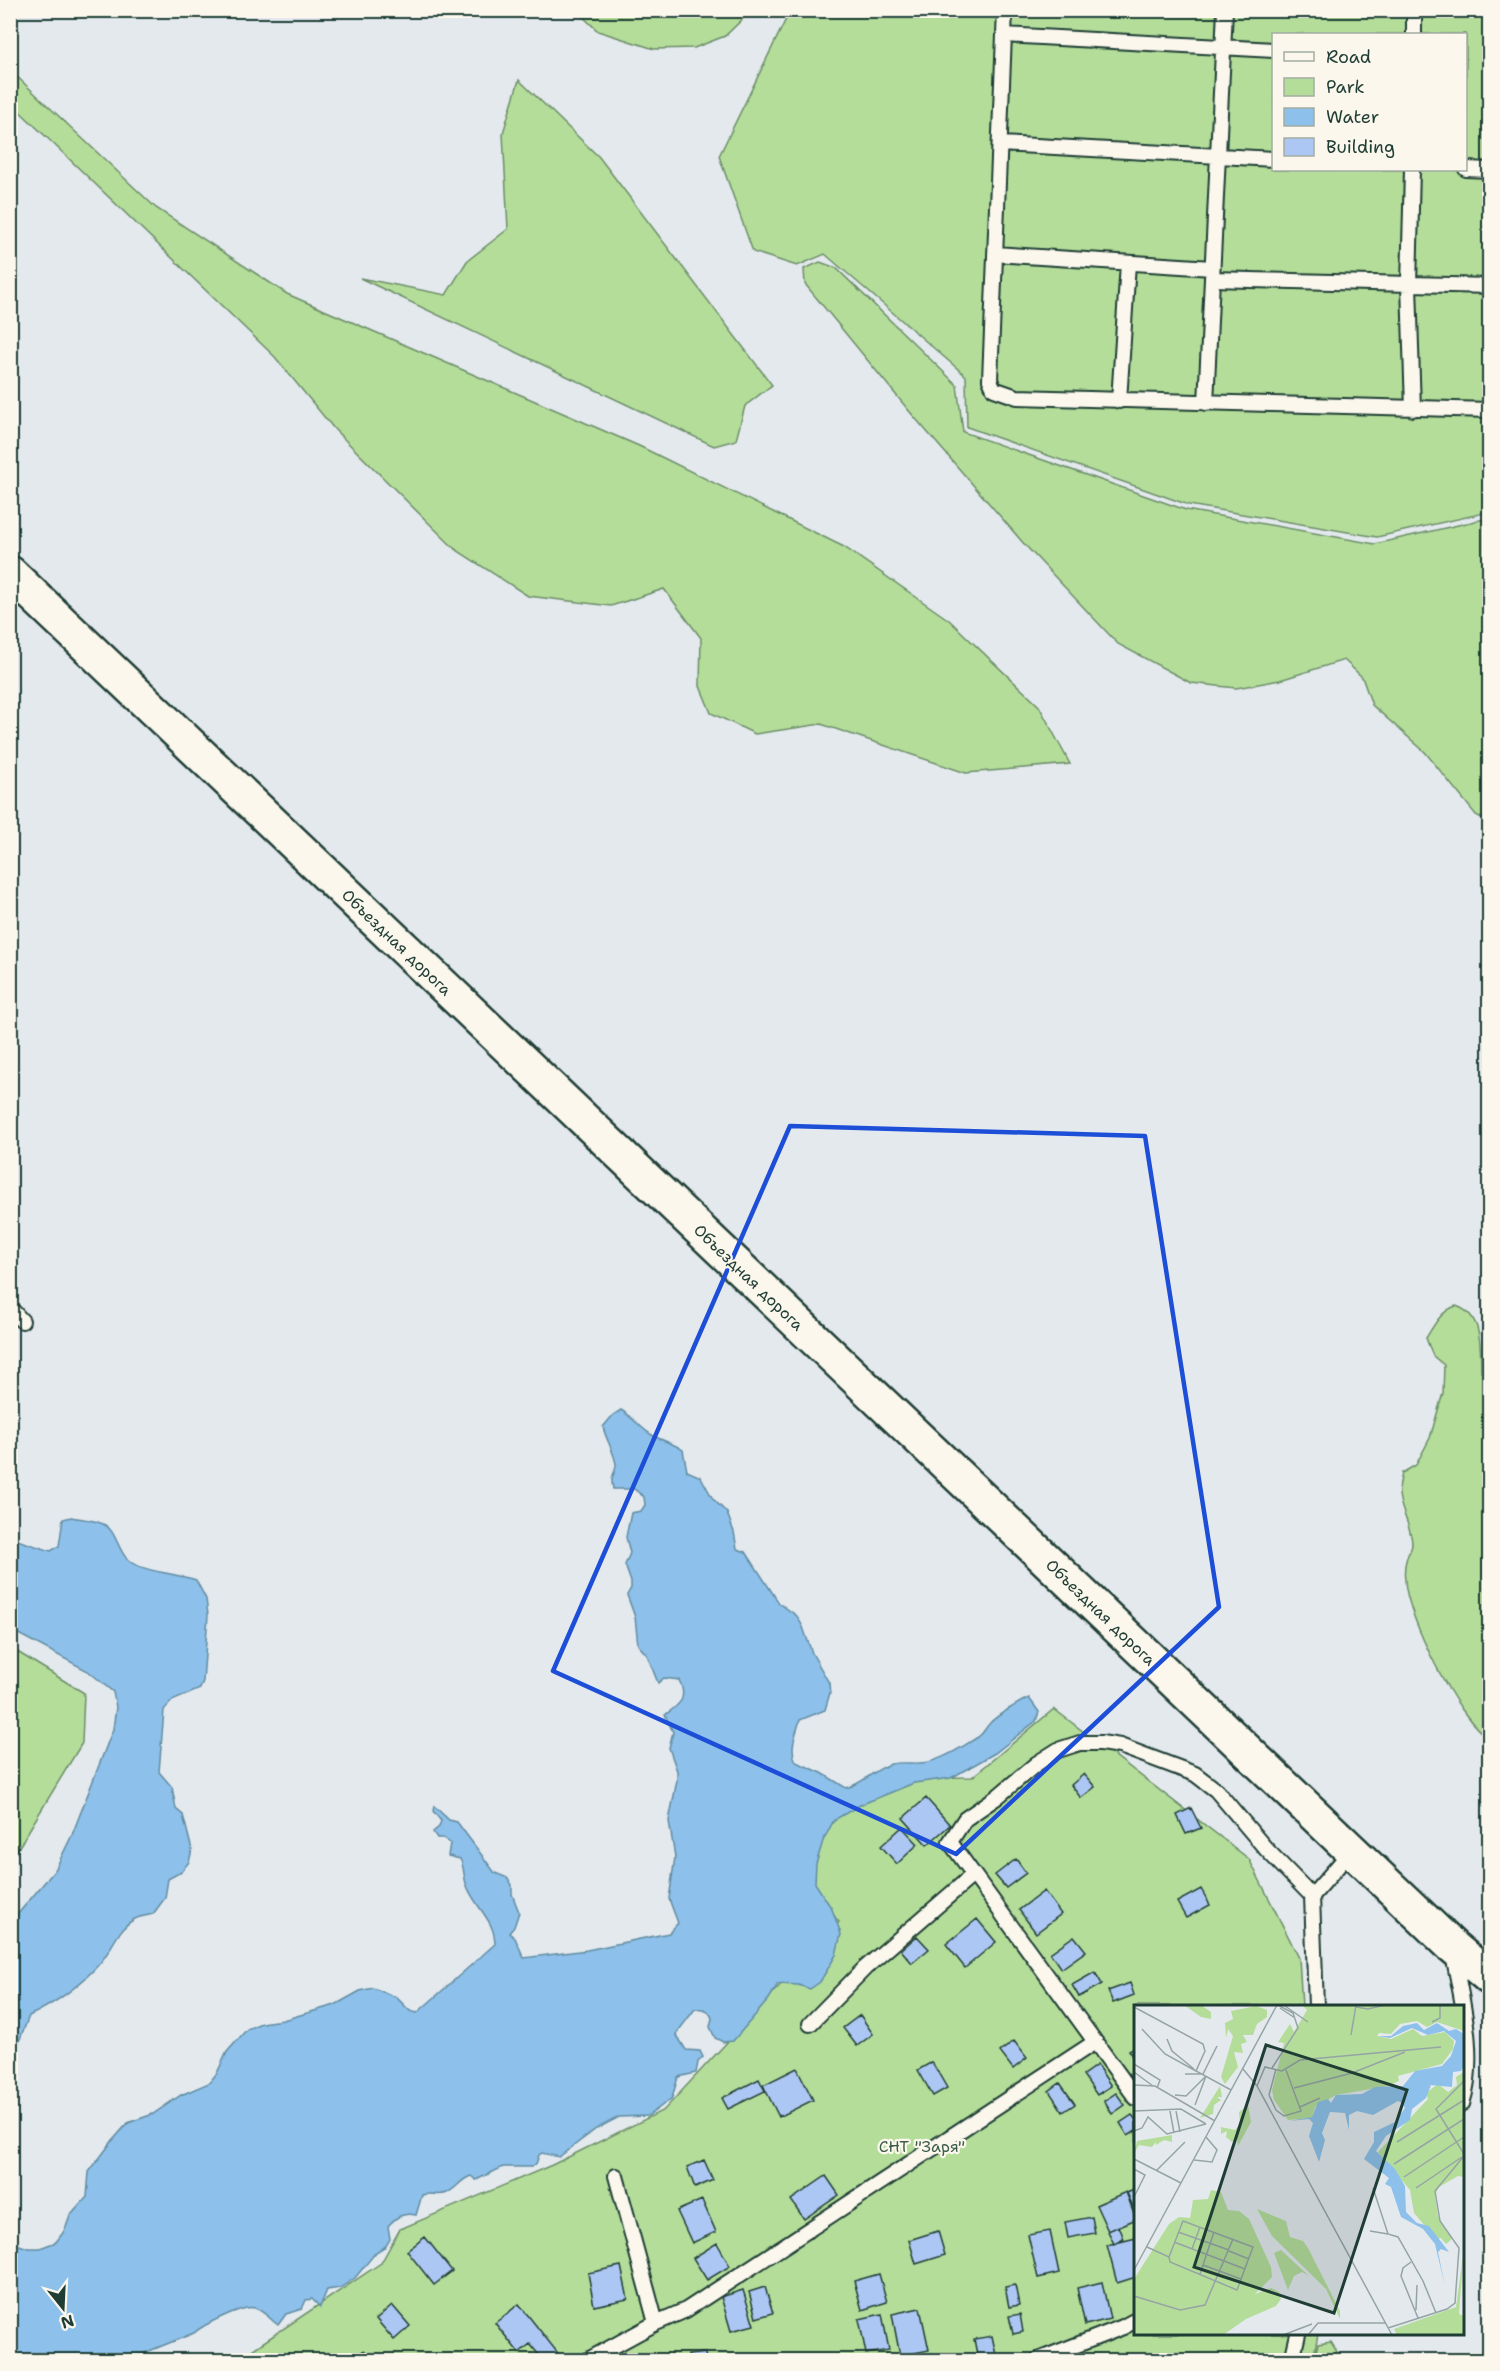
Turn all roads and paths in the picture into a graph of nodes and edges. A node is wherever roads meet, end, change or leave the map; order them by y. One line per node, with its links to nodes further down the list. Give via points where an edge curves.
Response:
1 (1005, 10): 5 (lane)
2 (1225, 10): 6 (lane)
3 (1413, 10): 4 (lane)
4 (1414, 33)
5 (1004, 35): 6 (lane); 8 (lane)
6 (1223, 48): 7 (lane); 9 (lane)
7 (1272, 51)
8 (1000, 144): 9 (lane); 14 (lane)
9 (1218, 156): 10 (lane); 16 (lane)
10 (1272, 159)
11 (1467, 169): 12 (lane)
12 (1490, 170)
13 (1412, 171): 17 (lane)
14 (995, 254): 15 (lane); 19 (lane, via 990,380 994,389 1017,397)
15 (1128, 263): 16 (lane); 19 (lane)
16 (1212, 273): 17 (lane); 20 (lane)
17 (1409, 285): 18 (lane); 21 (lane)
18 (1490, 286)
19 (1119, 401): 20 (lane)
20 (1206, 403): 21 (lane)
21 (1413, 409): 22 (lane)
22 (1490, 410)
23 (10, 573): 26 (main road, Объездная дорога)
24 (10, 1308): 25 (lane)
25 (22, 1321)
26 (1352, 1850): 28 (lane); 29 (main road, Объездная дорога)
27 (973, 1875): 28 (lane, via 950,1842 965,1819 1058,1750 1080,1743 1101,1743 1120,1746 1195,1774 1216,1790 1266,1850); 36 (lane, via 866,1968); 37 (lane)
28 (1312, 1896): 33 (lane)
29 (1452, 1946): 30 (main road); 31 (main road, Объездная дорога); 32 (main road); 34 (lane)
30 (1490, 1966)
31 (1490, 1978)
32 (1490, 1985)
33 (1316, 2005)
34 (1463, 2005)
35 (1464, 2010): 38 (lane, via 1468,2058)
36 (810, 2024)
37 (1095, 2042): 39 (lane); 42 (lane, via 686,2310)
38 (1464, 2089)
39 (1134, 2095)
40 (616, 2176): 42 (lane)
41 (1134, 2321): 45 (lane)
42 (656, 2323): 44 (lane)
43 (1298, 2335): 46 (lane)
44 (588, 2361)
45 (1038, 2361)
46 (1292, 2361)

